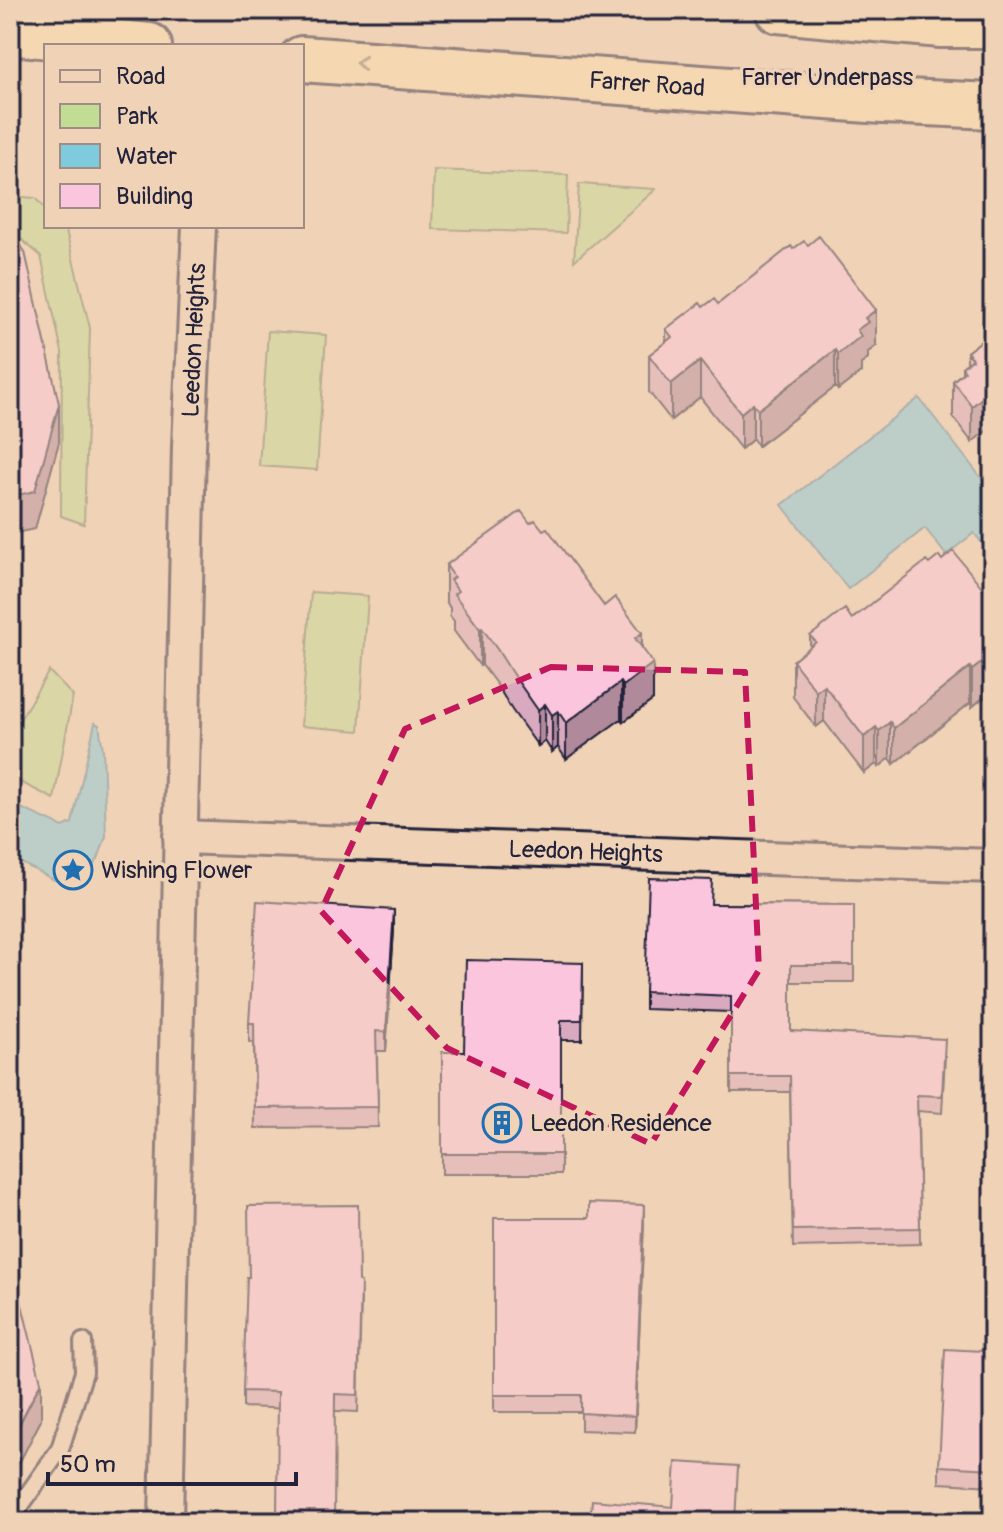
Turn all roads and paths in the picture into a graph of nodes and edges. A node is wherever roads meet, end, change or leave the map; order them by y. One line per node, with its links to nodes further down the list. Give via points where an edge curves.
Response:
1 (778, 10): 2 (highway)
2 (993, 25)
3 (10, 32): 4 (highway)
4 (129, 44)
5 (304, 59): 6 (highway, Farrer Road, one-way to 5)
6 (565, 78): 7 (highway, Farrer Underpass); 8 (highway, Farrer Road)
7 (993, 78)
8 (993, 106)
9 (199, 228): 10 (street, Leedon Heights)
10 (180, 837): 11 (street, Leedon Heights); 14 (street, Leedon Heights)
11 (993, 866)
12 (83, 1342): 13 (lane, via 84,1372 60,1449)
13 (10, 1515)
14 (166, 1522)

